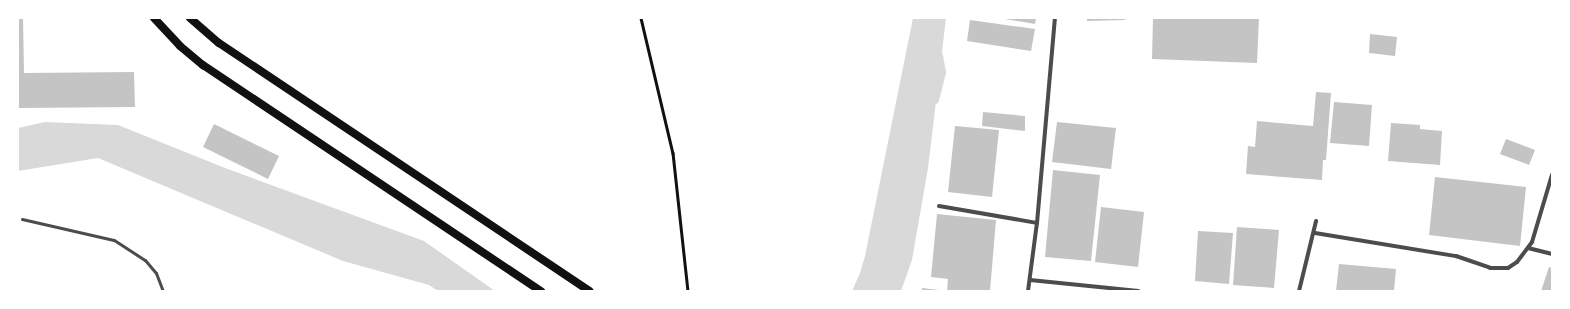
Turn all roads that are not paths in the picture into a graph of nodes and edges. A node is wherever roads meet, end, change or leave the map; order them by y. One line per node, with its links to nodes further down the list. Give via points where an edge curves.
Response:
1 (154, 18): 14 (main road, via 180,46 203,65)
2 (190, 18): 15 (main road, via 219,43)
3 (1054, 18): 8 (street)
4 (1552, 175): 10 (street, via 1536,231)
5 (939, 206): 8 (street)
6 (22, 219): 13 (lane, via 114,240 145,260 156,272)
7 (1316, 221): 9 (street)
8 (1037, 223): 12 (street)
9 (1315, 233): 10 (street, via 1456,256 1486,267 1503,269 1514,265); 18 (street)
10 (1528, 248): 11 (street)
11 (1552, 254)
12 (1030, 280): 16 (street); 17 (street)
13 (163, 291)
14 (542, 291)
15 (590, 291)
16 (1028, 291)
17 (1138, 291)
18 (1300, 291)

